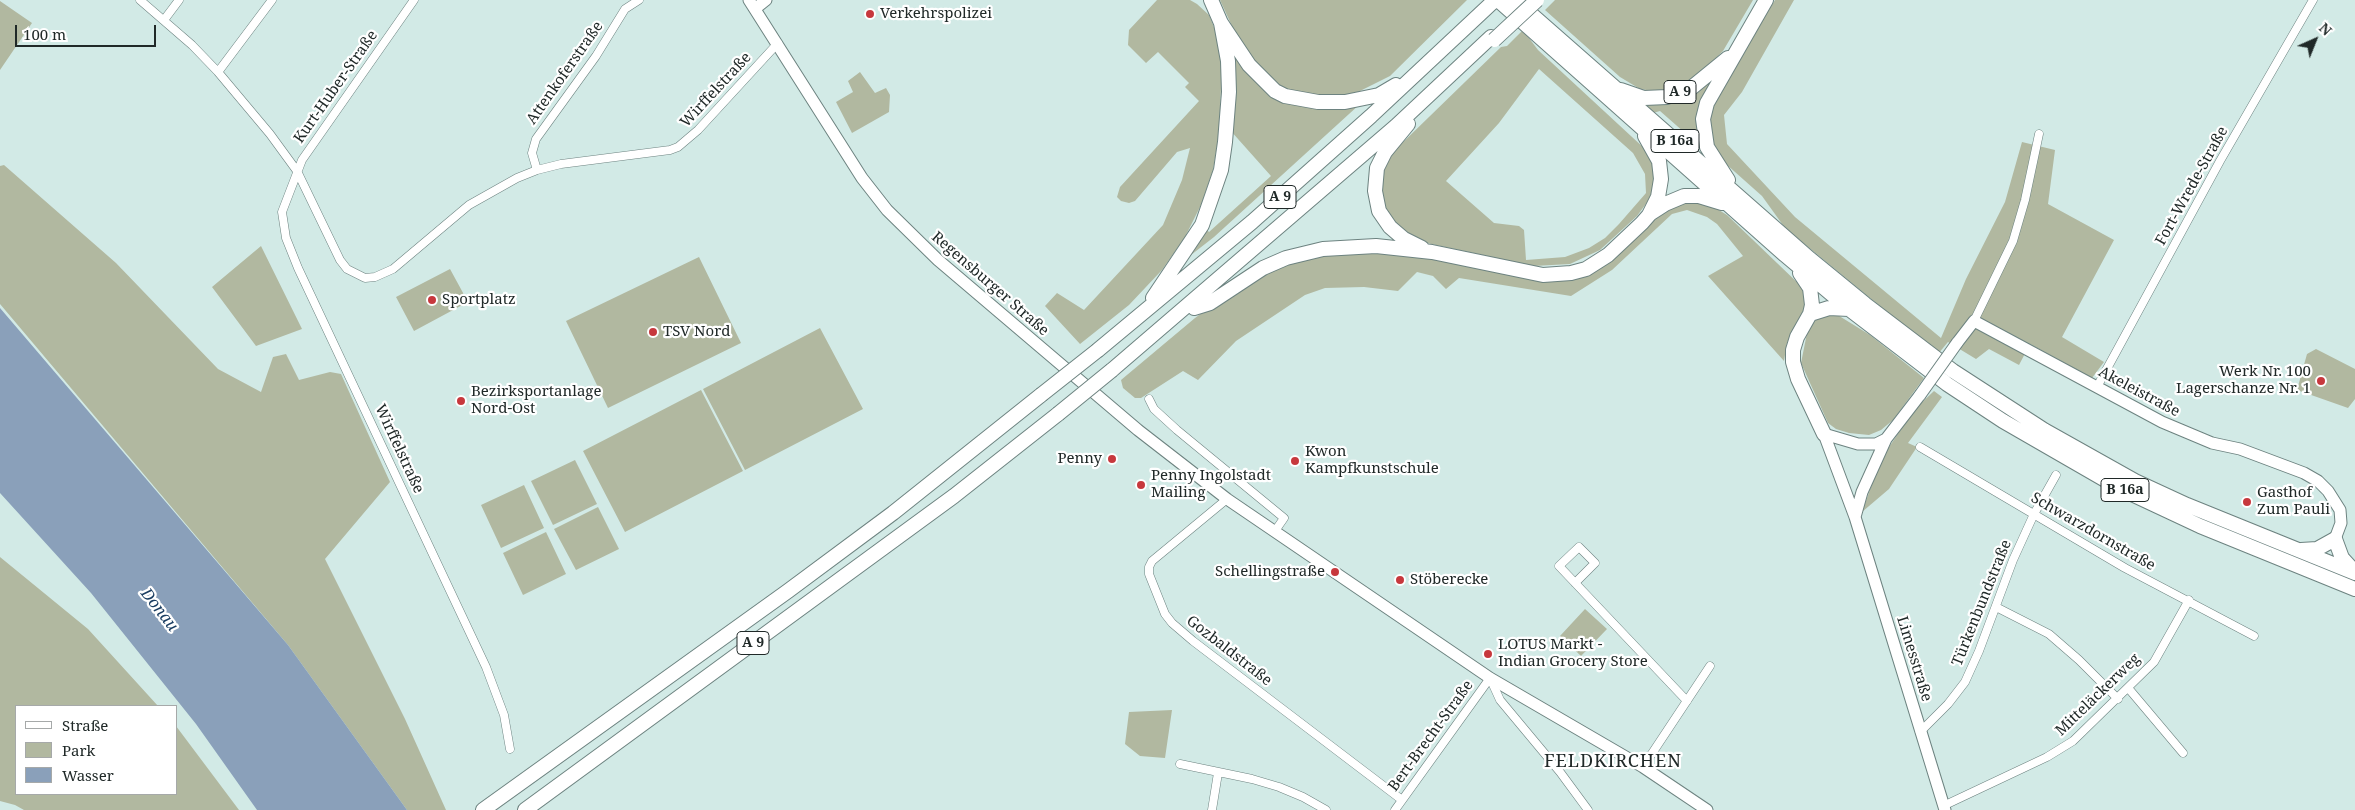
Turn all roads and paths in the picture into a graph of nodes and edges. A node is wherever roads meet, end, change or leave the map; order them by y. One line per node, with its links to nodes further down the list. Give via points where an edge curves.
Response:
1 (140, 0): 15 (street)
2 (179, 0): 15 (street)
3 (272, 0): 20 (street)
4 (414, 0): 27 (street, Kurt-Huber-Straße)
5 (639, 0): 26 (street, Attenkoferstraße, via 625,9 596,56 536,139 532,153)
6 (766, 0): 14 (street)
7 (1211, 0): 16 (highway, A 9)
8 (1496, 0): 21 (highway, A 9); 24 (highway, B 16a)
9 (1515, 0): 22 (highway, B 16a)
10 (1530, 0): 17 (highway, A 9)
11 (1537, 0): 17 (highway, A 9, bridge)
12 (2313, 0): 39 (street, Fort-Wrede-Straße, via 2220,161)
13 (1764, 2): 19 (highway, A 9)
14 (752, 4): 18 (street, Regensburger Straße)
15 (164, 20): 20 (street)
16 (1221, 23): 21 (highway, A 9, via 1259,76 1275,91 1296,99 1332,103 1358,100 1378,95); 35 (highway, A 9, via 1228,61 1229,92 1221,170 1202,225)
17 (1493, 38): 23 (highway, A 9); 38 (highway, A 9)
18 (778, 43): 26 (street, Wirffelstraße, via 698,130 678,147); 45 (street, Regensburger Straße, via 862,178 908,232 1138,430)
19 (1736, 51): 22 (highway, A 9, via 1690,89 1667,97 1644,98); 29 (highway, A 9, via 1707,103 1703,119 1708,147)
20 (218, 72): 27 (street)
21 (1414, 75): 35 (highway, A 9, via 1252,222)
22 (1613, 87): 29 (highway, B 16a)
23 (1415, 115): 31 (highway, A 9, via 1385,152 1377,168 1375,191 1379,211 1390,227 1414,245); 33 (highway, A 9)
24 (1636, 123): 29 (highway, B 16a); 30 (highway, A 9, via 1661,170 1658,197)
25 (2039, 134): 37 (street, via 2013,240)
26 (537, 170): 27 (street, Wirffelstraße, via 469,205 393,269 375,278 355,275 340,260)
27 (297, 171): 28 (street, Kurt-Huber-Straße)
28 (289, 193): 63 (street, Wirffelstraße, via 282,212 286,238 486,667 504,715)
29 (1735, 201): 30 (highway, A 9, via 1684,196); 32 (highway, B 16a); 50 (highway, B 16a, via 1914,342 2035,425 2135,481)
30 (1649, 215): 31 (highway, A 9, via 1598,263 1571,273 1534,274)
31 (1432, 252): 33 (highway, A 9, via 1376,246 1308,252 1263,268 1210,303)
32 (1785, 255): 34 (highway, B 16a); 36 (highway, via 1810,288)
33 (1194, 308): 38 (highway, A 9)
34 (1849, 309): 36 (highway, via 1828,308); 53 (highway, B 16a, via 1912,359 1979,405 2121,488 2200,526)
35 (1142, 314): 70 (highway, A 9, bridge, via 893,513)
36 (1810, 314): 41 (highway, via 1797,337 1794,362 1798,379)
37 (1974, 320): 39 (street, Akeleistraße); 42 (street, bridge)
38 (1166, 326): 71 (highway, A 9, bridge, via 954,496)
39 (2097, 387): 49 (street, Akeleistraße, via 2188,434 2267,459 2318,481 2335,500 2342,515)
40 (1149, 399): 48 (street, via 1154,409 1177,430 1284,518)
41 (1824, 434): 42 (street, via 1858,444 1876,444); 47 (street, Limesstraße)
42 (1886, 440): 47 (street, via 1871,470)
43 (1920, 447): 46 (street, Schwarzdornstraße)
44 (2056, 475): 46 (street, Türkenbundstraße)
45 (1227, 499): 48 (street, Regensburger Straße); 68 (street, Gozbaldstraße, via 1152,561 1149,574 1165,614 1193,641)
46 (2034, 514): 54 (street, Schwarzdornstraße, via 2124,568); 55 (street, Türkenbundstraße)
47 (1855, 517): 62 (street, Limesstraße)
48 (1275, 531): 58 (street, Regensburger Straße)
49 (2335, 539): 50 (highway, via 2317,549); 51 (highway, via 2342,558)
50 (2298, 550): 51 (highway, B 16a)
51 (2355, 573)
52 (1575, 583): 52 (street, via 1559,566 1579,547 1595,563); 61 (street)
53 (2355, 589)
54 (2189, 600): 56 (street, Schwarzdornstraße); 59 (street, Mitteläckerweg, via 2154,662)
55 (1996, 606): 60 (street, via 2049,634); 62 (street, Türkenbundstraße, via 1965,682)
56 (2254, 636)
57 (1710, 666): 61 (street)
58 (1490, 678): 66 (street, Regensburger Straße); 68 (street, Bert-Brecht-Straße); 75 (street, via 1500,700)
59 (2129, 689): 60 (street, Mitteläckerweg); 64 (street)
60 (2118, 699): 69 (street, Mitteläckerweg, via 2060,750)
61 (1687, 701): 66 (street)
62 (1920, 732): 69 (street, Limesstraße)
63 (510, 749)
64 (2183, 753)
65 (1180, 764): 67 (street)
66 (1643, 767): 76 (street, Regensburger Straße)
67 (1218, 773): 72 (street); 73 (street, via 1279,787)
68 (1402, 800): 74 (street, Bert-Brecht-Straße)
69 (1944, 808)
70 (483, 810)
71 (525, 810)
72 (1212, 810)
73 (1326, 810)
74 (1395, 810)
75 (1588, 810)
76 (1707, 810)

